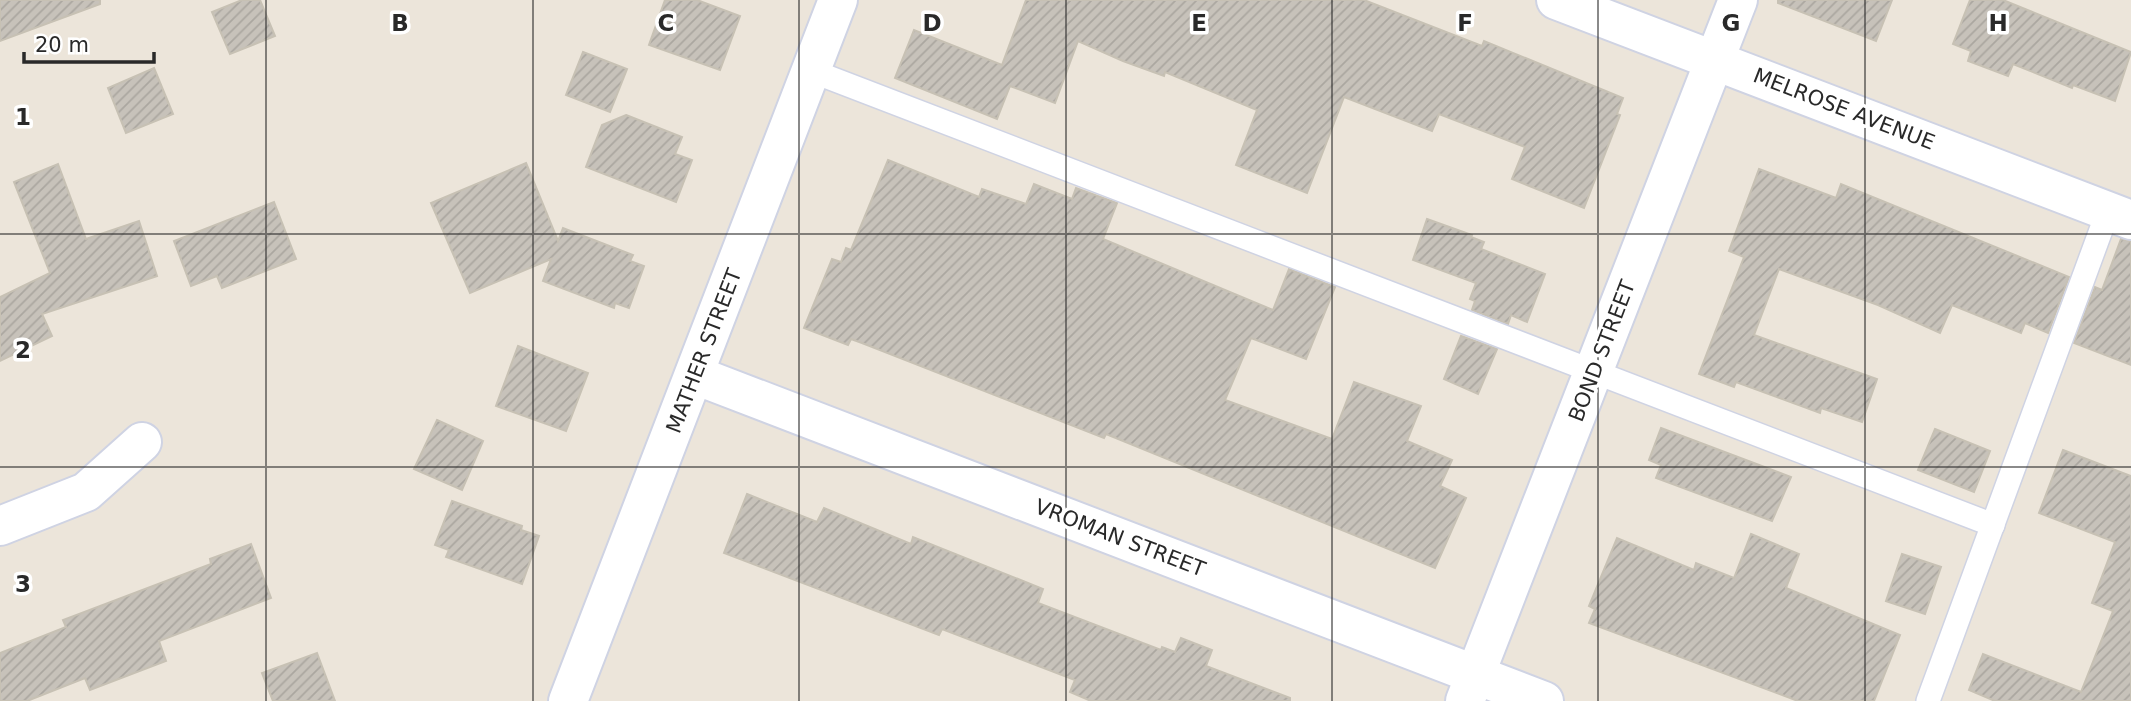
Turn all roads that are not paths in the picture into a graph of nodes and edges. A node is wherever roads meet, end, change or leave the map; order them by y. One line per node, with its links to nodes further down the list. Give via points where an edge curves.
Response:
1 (838, 0): 5 (street, MATHER STREET)
2 (1556, 0): 4 (street, MELROSE AVENUE)
3 (1738, 0): 4 (street, BOND STREET)
4 (1715, 60): 6 (street, MELROSE AVENUE); 7 (street, BOND STREET)
5 (812, 71): 7 (lane); 8 (street, MATHER STREET)
6 (2120, 216): 10 (lane)
7 (1594, 370): 10 (lane); 12 (street, BOND STREET)
8 (695, 375): 12 (street, VROMAN STREET); 13 (street, MATHER STREET)
9 (142, 442): 11 (street, via 86,492)
10 (1993, 525): 15 (lane)
11 (0, 526)
12 (1470, 688): 14 (street, VROMAN STREET)
13 (568, 701)
14 (1544, 701)
15 (1928, 701)

